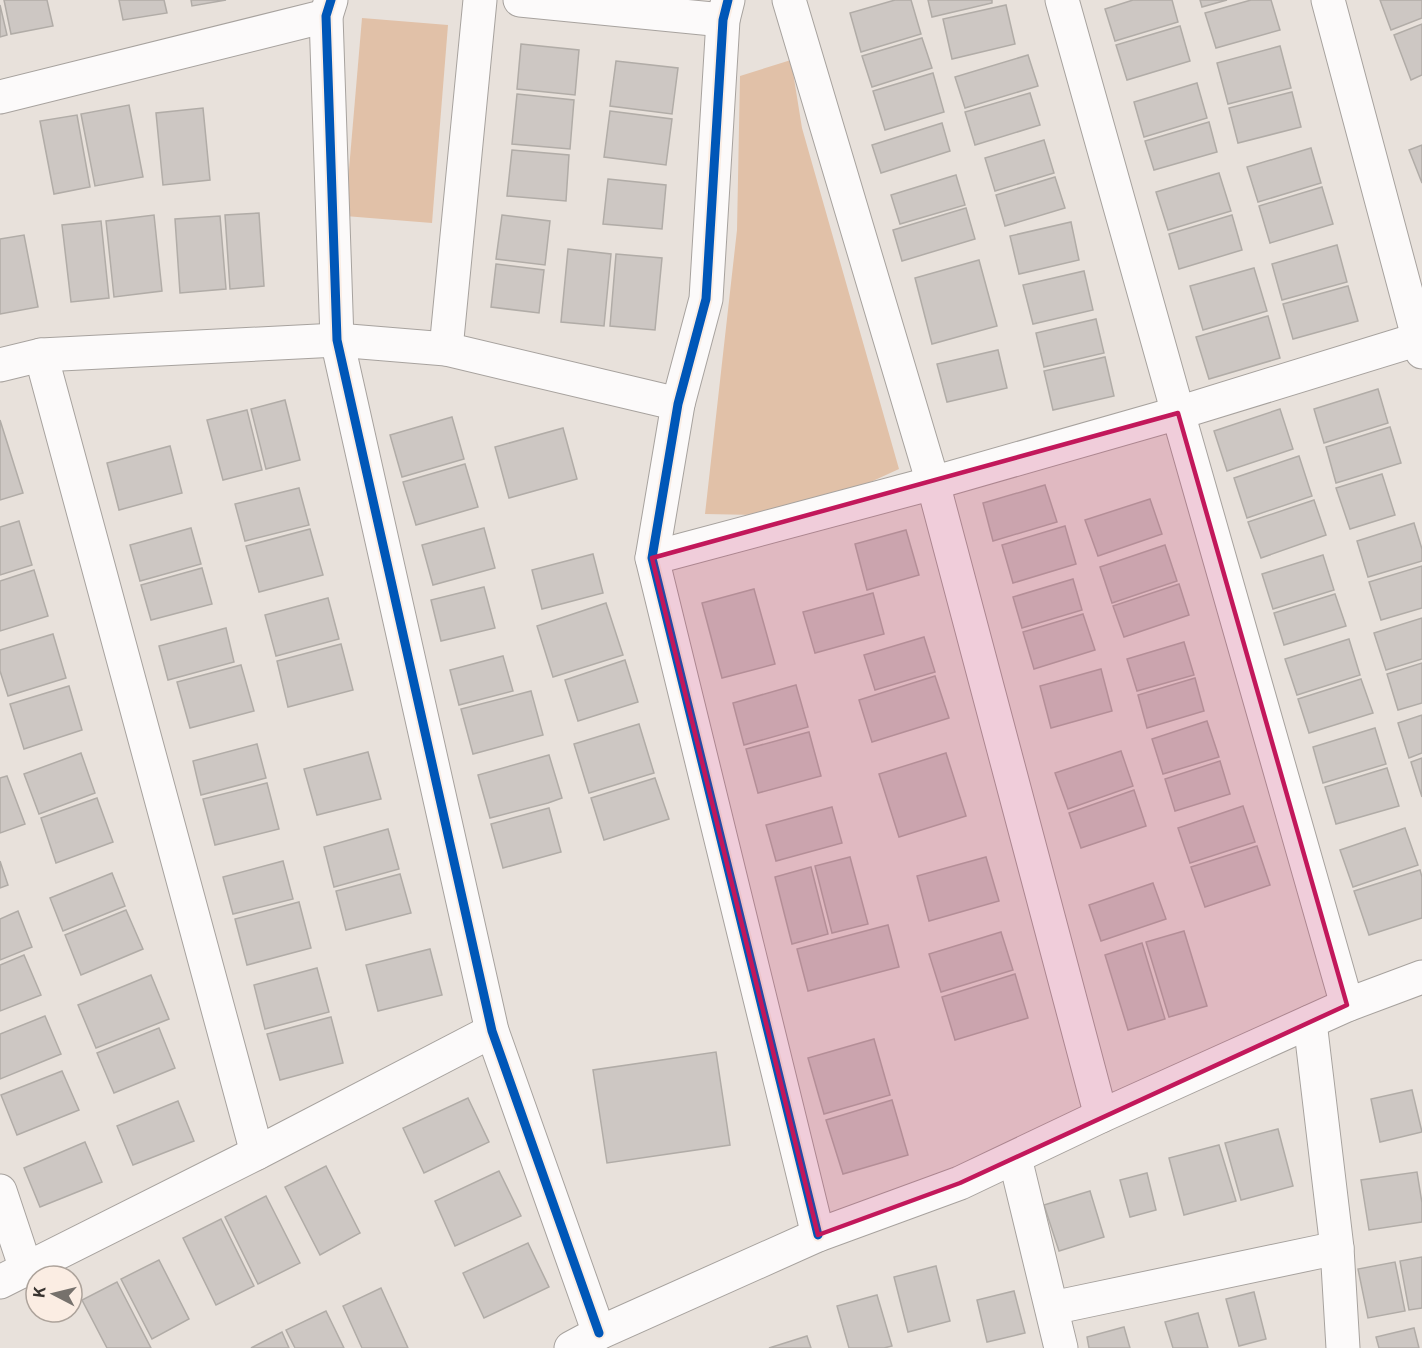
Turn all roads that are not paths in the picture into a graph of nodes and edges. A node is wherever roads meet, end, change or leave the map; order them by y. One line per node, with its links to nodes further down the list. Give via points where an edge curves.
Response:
1 (480, 0): 11 (street)
2 (520, 0): 7 (street)
3 (789, 0): 16 (street)
4 (1062, 0): 15 (street)
5 (1328, 0): 10 (street)
6 (328, 8): 8 (street); 9 (street)
7 (726, 10): 14 (street, via 706,299)
8 (0, 97)
9 (337, 340): 11 (street); 12 (street); 21 (street)
10 (1421, 343): 15 (street)
11 (446, 349): 14 (street)
12 (41, 355): 13 (street); 23 (street)
13 (0, 365)
14 (678, 404): 17 (street)
15 (1178, 413): 16 (street); 19 (street)
16 (933, 483): 17 (street); 22 (street)
17 (652, 558): 26 (street)
18 (1421, 982): 19 (street)
19 (1347, 1005): 20 (street)
20 (1310, 1022): 22 (street); 27 (street)
21 (492, 1031): 23 (street); 30 (street)
22 (1101, 1116): 24 (street)
23 (257, 1153): 28 (street)
24 (1015, 1158): 26 (street, via 960,1183); 29 (street)
25 (0, 1191): 28 (street)
26 (818, 1234): 30 (street)
27 (1337, 1248): 29 (street); 31 (street)
28 (13, 1276)
29 (1052, 1308): 32 (street)
30 (585, 1341)
31 (1340, 1347)
32 (1061, 1348)

